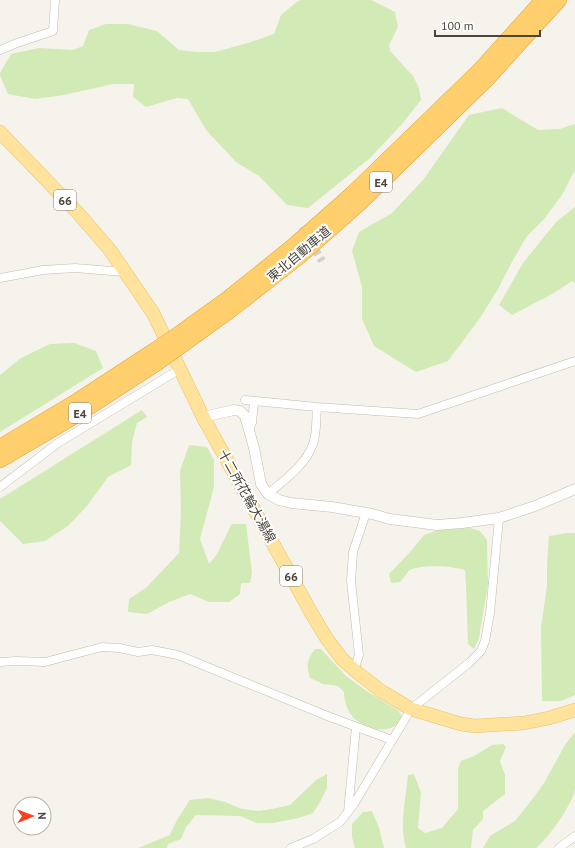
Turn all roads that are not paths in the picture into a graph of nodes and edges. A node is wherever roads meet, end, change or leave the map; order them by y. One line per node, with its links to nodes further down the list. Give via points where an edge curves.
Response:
1 (55, 0): 4 (street, via 53,32)
2 (544, 0): 8 (highway, 東北自動車道 / E4, via 479,71 352,194)
3 (559, 0): 8 (highway, 東北自動車道 / E4, via 487,79 360,203 300,256 232,309)
4 (0, 50)
5 (0, 132): 6 (main road, 十二所花輪大湯線 / 66, via 78,213 110,250)
6 (124, 272): 7 (street, via 75,268 43,270); 11 (main road, 十二所花輪大湯線 / 66, via 157,319)
7 (0, 278)
8 (183, 338): 9 (highway, 東北自動車道 / E4, bridge)
9 (155, 357): 17 (highway, 東北自動車道 / E4); 18 (highway, 東北自動車道 / E4, via 80,413)
10 (575, 361): 14 (street, via 418,414)
11 (180, 369): 15 (main road, 十二所花輪大湯線 / 66); 19 (street, via 58,443)
12 (245, 400): 13 (street)
13 (254, 401): 14 (street); 16 (street)
14 (317, 407): 21 (street, via 313,445 307,456)
15 (203, 417): 16 (street, via 240,411 245,416); 25 (main road, 十二所花輪大湯線 / 66, via 313,616 342,659)
16 (249, 429): 21 (street, via 261,484)
17 (0, 447)
18 (0, 460)
19 (0, 487)
20 (575, 489): 23 (street)
21 (268, 494): 22 (street, via 291,503)
22 (366, 513): 23 (street, via 437,525); 25 (street, via 353,552 351,581 359,655)
23 (499, 518): 26 (street, via 490,613 481,651)
24 (0, 662): 28 (street, via 46,662 102,647 138,652 152,650 178,655)
25 (354, 670): 26 (main road, 十二所花輪大湯線 / 66, via 381,691)
26 (411, 709): 27 (main road, 十二所花輪大湯線 / 66, via 475,726 524,723); 29 (street)
27 (575, 710)
28 (356, 727): 29 (street); 30 (street)
29 (392, 740): 30 (street)
30 (347, 813): 32 (street, via 340,822 324,833)
31 (575, 836): 33 (street)
32 (291, 848)
33 (559, 848)

